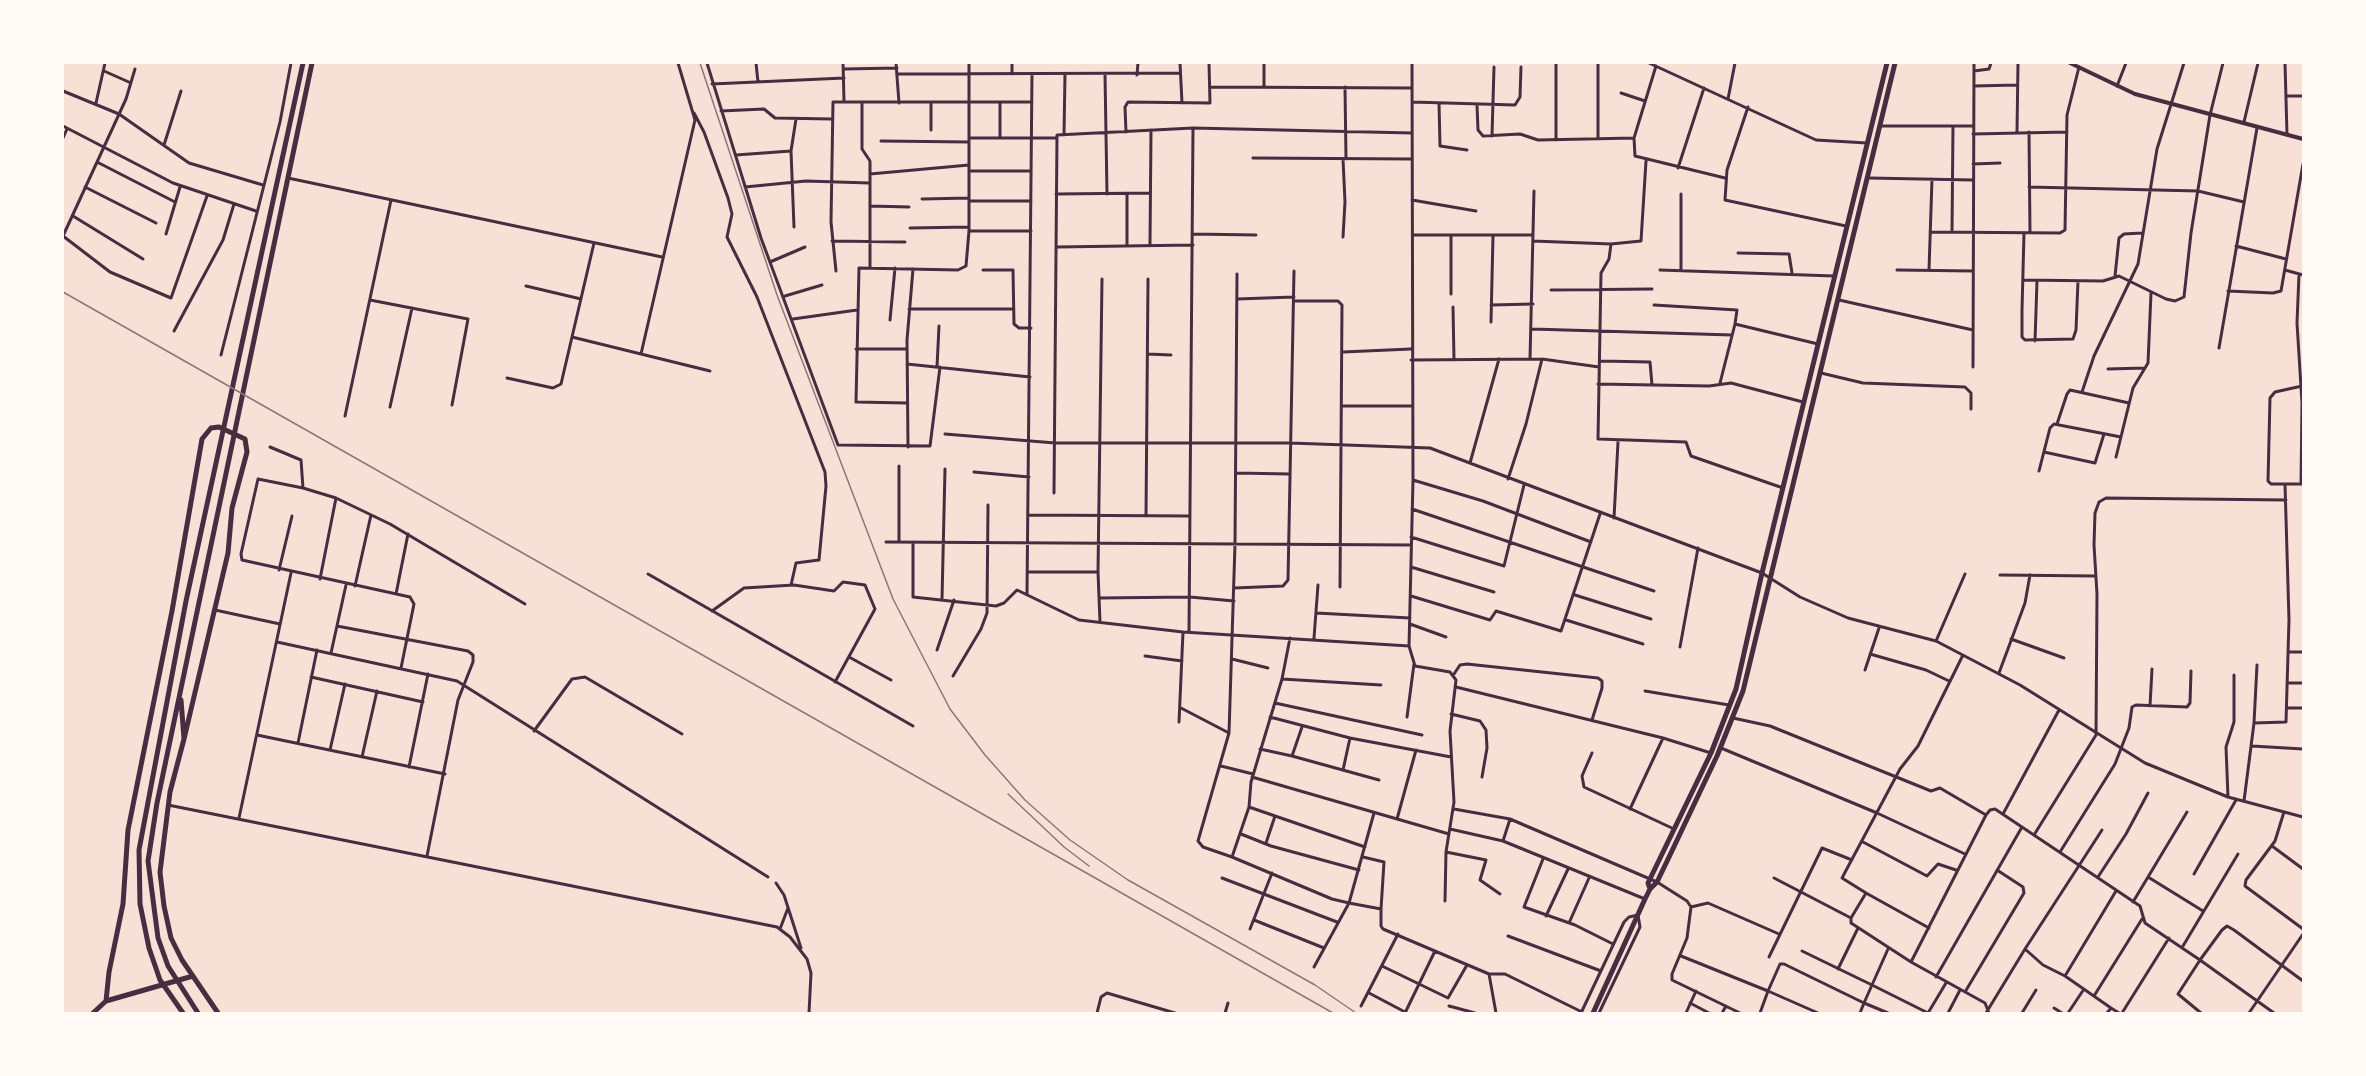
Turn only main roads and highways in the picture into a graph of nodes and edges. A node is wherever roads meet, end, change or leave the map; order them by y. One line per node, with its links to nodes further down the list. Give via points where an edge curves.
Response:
1 (303, 63): 11 (highway, via 186,601 139,850 138,879 149,948 160,980)
2 (312, 63): 5 (highway)
3 (1887, 63): 7 (highway, via 1730,705 1651,879)
4 (1895, 63): 7 (highway, via 1743,691 1721,748 1657,882)
5 (181, 695): 6 (highway); 12 (highway, via 148,861 158,938 168,966)
6 (183, 739): 8 (highway, via 168,805 160,872 171,938); 9 (highway, via 228,553 232,508 248,446 245,439 219,428 211,428 202,439 127,840 121,920)
7 (1650, 889): 14 (highway)
8 (193, 976): 9 (highway); 13 (highway)
9 (106, 1001): 10 (highway)
10 (93, 1013)
11 (183, 1013)
12 (198, 1013)
13 (218, 1013)
14 (1593, 1013)

